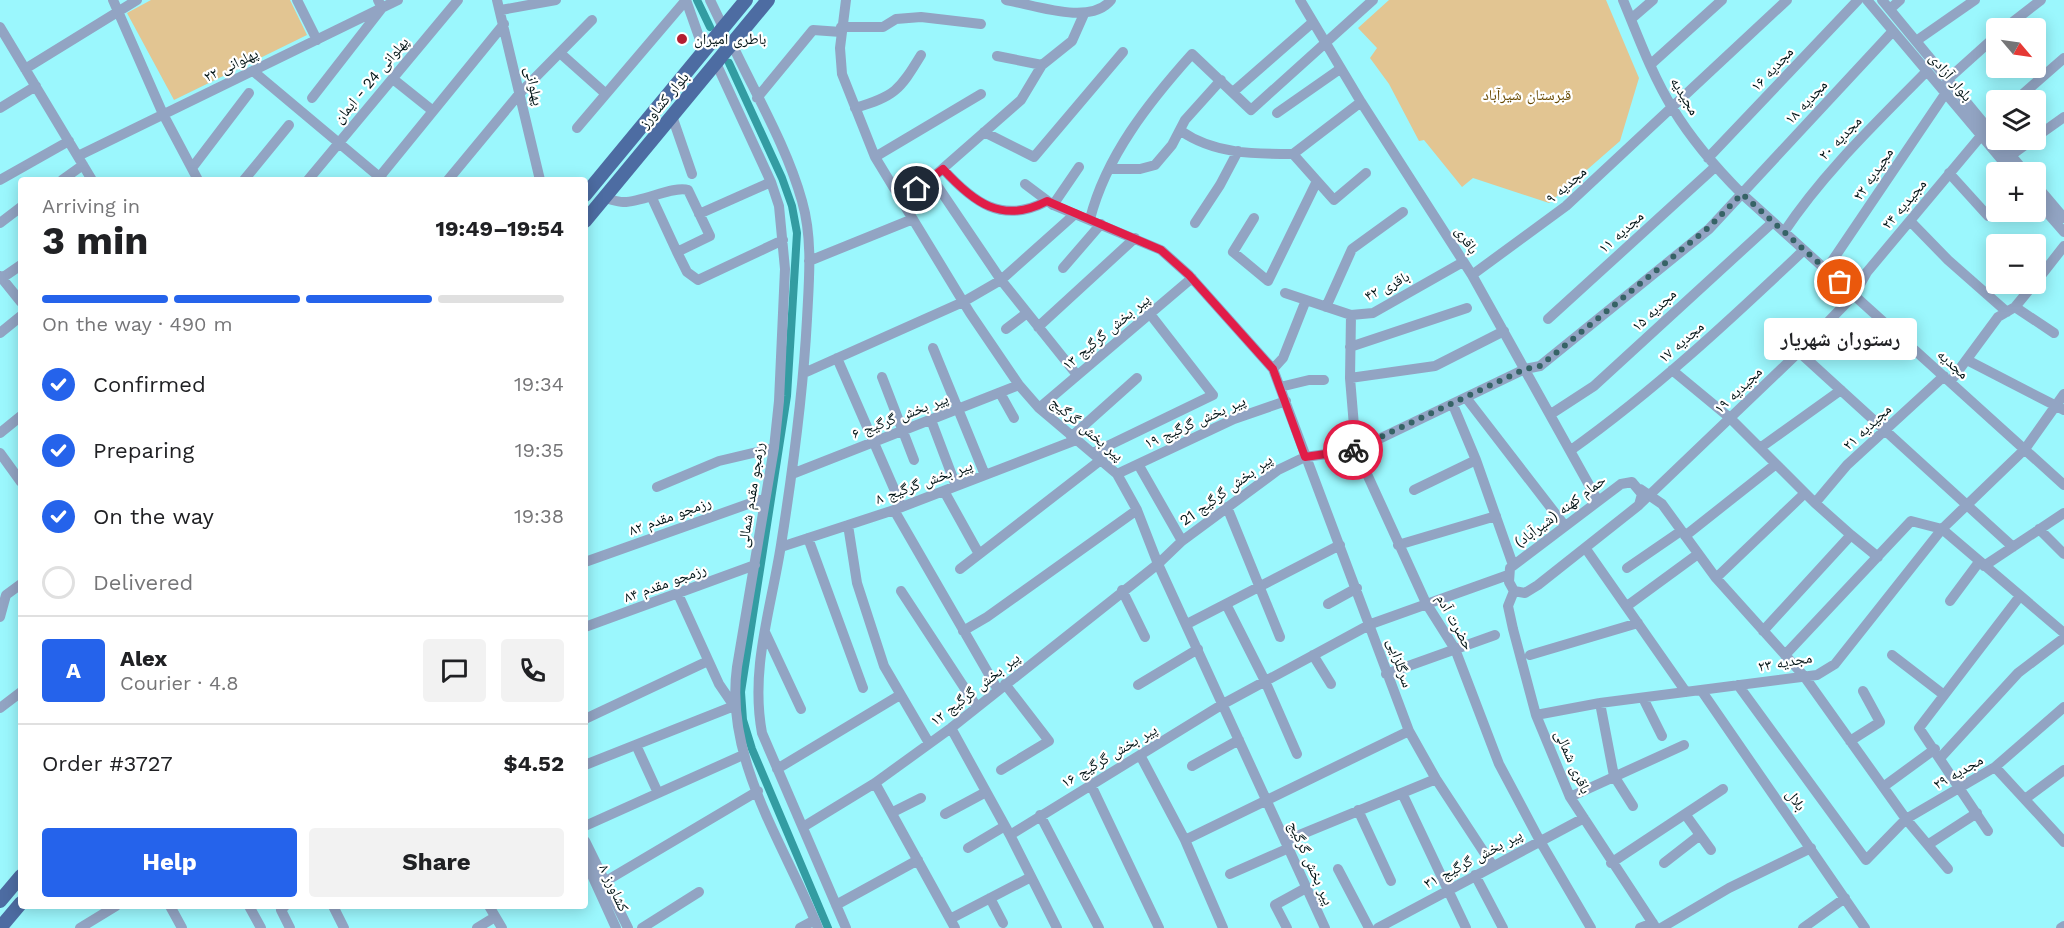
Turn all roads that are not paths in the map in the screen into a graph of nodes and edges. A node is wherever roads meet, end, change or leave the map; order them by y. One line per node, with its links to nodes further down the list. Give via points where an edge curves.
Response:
1 (113, 0): 29 (street)
2 (136, 0): 29 (street)
3 (297, 0): 41 (street)
4 (398, 0): 24 (street, پهلوانی ۲۲)
5 (458, 0): 59 (street, پهلوانی 24 - ایمان)
6 (556, 0): 27 (street)
7 (686, 0): 46 (street); 67 (street)
8 (710, 0): 37 (street)
9 (746, 0): 37 (main road, بلوار کشاورز)
10 (768, 0): 44 (main road, بلوار کشاورز)
11 (846, 0): 38 (street, پیر بخش گرگیج)
12 (1006, 0): 25 (street)
13 (1300, 0): 34 (street, باقری)
14 (1373, 0): 42 (street)
15 (1623, 0): 33 (street, مجیدیه)
16 (1653, 0): 33 (street)
17 (1722, 0): 54 (street)
18 (1787, 0): 76 (street, مجدیه ۹)
19 (1858, 0): 99 (street, مجدیه ۱۶)
20 (1900, 0): 28 (street)
21 (1976, 0): 43 (street)
22 (2041, 0): 31 (street)
23 (1876, 2): 28 (street, بلوار آزادی); 40 (street, بلوار آزادی)
24 (380, 4): 41 (street, پهلوانی ۲۲); 70 (street)
25 (1052, 4): 30 (street)
26 (1108, 4): 30 (street)
27 (499, 5): 35 (street, پهلوانی)
28 (1890, 9): 43 (street, بلوار آزادی)
29 (118, 11): 55 (street); 79 (street)
30 (1084, 14): 53 (street, via 1072,41)
31 (2018, 18)
32 (592, 20): 48 (street)
33 (1631, 20): 54 (street, مجیدیه)
34 (1313, 22): 42 (street, باقری); 64 (street)
35 (504, 24): 66 (street, پهلوانی); 77 (street)
36 (981, 24): 38 (street, via 921,17 896,19 883,27)
37 (723, 27): 46 (main road, بلوار کشاورز)
38 (841, 29): 71 (street, via 813,30); 75 (street, پیر بخش گرگیج, via 842,74)
39 (1, 31): 55 (street)
40 (1893, 31): 58 (street, بلوار آزادی); 124 (street, مجدیه ۱۸)
41 (316, 40): 57 (street, پهلوانی ۲۲)
42 (1324, 41): 56 (street, باقری); 64 (street, via 1251,110)
43 (1916, 41): 61 (street, بلوار آزادی)
44 (732, 44): 52 (main road, بلوار کشاورز); 71 (street)
45 (1986, 45): 61 (street)
46 (704, 51): 73 (main road, بلوار کشاورز)
47 (1123, 52): 88 (street, via 1034,157)
48 (560, 53): 66 (street); 67 (street)
49 (921, 56): 75 (street, via 891,96)
50 (997, 56): 53 (street)
51 (2064, 58): 63 (street)
52 (716, 63): 80 (main road, بلوار کشاورز); 121 (street, رزمجو مقدم شمالی)
53 (1042, 65): 88 (street, via 1021,100)
54 (1650, 65): 76 (street, مجیدیه)
55 (25, 69): 62 (street)
56 (1340, 69): 72 (street, باقری); 78 (street)
57 (253, 71): 79 (street, پهلوانی ۲۲); 91 (street)
58 (1926, 72): 69 (street, بلوار آزادی); 146 (street, مجدیه ۲۰, via 1832,167)
59 (393, 79): 77 (street); 91 (street, پهلوانی 24 - ایمان)
60 (1221, 80): 64 (street); 87 (street, via 1185,120); 105 (street, via 1192,54 1134,124)
61 (1947, 80): 85 (street, بلوار آزادی)
62 (36, 86): 74 (street); 90 (street)
63 (2027, 90)
64 (1233, 92)
65 (249, 93): 103 (street)
66 (520, 93): 108 (street, پهلوانی); 117 (street)
67 (606, 94): 84 (street)
68 (981, 94): 96 (street)
69 (1945, 94): 85 (street, بلوار آزادی); 158 (street, مجیدیه ۲۲)
70 (312, 98)
71 (757, 98): 153 (street, via 803,203)
72 (1361, 102): 95 (street); 154 (street, باقری)
73 (659, 105): 80 (main road); 123 (main road, بلوار کشاورز)
74 (0, 108)
75 (855, 108): 96 (street, پیر بخش گرگیج)
76 (1673, 108): 99 (street, مجیدیه); 159 (street, مجدیه ۹, via 1566,206)
77 (433, 111): 116 (street)
78 (1277, 113)
79 (163, 114): 98 (street, پهلوانی ۲۲); 103 (street)
80 (672, 116): 109 (street); 126 (main road, بلوار کشاورز)
81 (2064, 117): 86 (street)
82 (289, 125): 113 (street)
83 (1986, 127): 85 (street, مجیدیه ۲۴)
84 (577, 128)
85 (1983, 130): 89 (street, بلوار آزادی); 97 (street, بلوار آزادی); 107 (street, مجیدیه ۲۴)
86 (2046, 130)
87 (1181, 131): 94 (street, via 1214,149); 105 (street, via 1155,165)
88 (984, 132): 104 (street)
89 (1986, 132)
90 (69, 141): 98 (street); 119 (street)
91 (338, 142): 114 (street, پهلوانی 24 - ایمان); 115 (street)
92 (2003, 150): 97 (street, بلوار آزادی)
93 (2018, 150): 97 (street)
94 (1238, 151): 95 (street); 144 (street)
95 (1293, 154): 120 (street)
96 (875, 157): 128 (street, پیر بخش گرگیج)
97 (2007, 158): 100 (street, بلوار آزادی); 101 (street, بلوار آزادی)
98 (81, 161): 110 (street, پهلوانی ۲۲); 111 (street)
99 (1712, 162): 124 (street, مجیدیه); 176 (street, مجدیه ۱۱)
100 (2008, 162)
101 (2012, 162)
102 (1080, 167): 129 (street)
103 (192, 168): 112 (street)
104 (943, 169): 118 (street); 129 (street, via 975,200 999,210 1017,211)
105 (1110, 169): 140 (street, via 1097,193)
106 (1366, 173): 120 (street, via 1334,200)
107 (1949, 173): 136 (street); 141 (street, مجیدیه ۲۴)
108 (539, 174)
109 (692, 174)
110 (65, 177)
111 (90, 177)
112 (196, 177)
113 (246, 177)
114 (310, 177)
115 (378, 177)
116 (382, 177)
117 (450, 177)
118 (932, 178): 128 (street); 162 (street)
119 (0, 180)
120 (1317, 181): 138 (street, via 1268,281 1233,252)
121 (771, 182): 134 (street); 149 (street, رزمجو مقدم شمالی)
122 (1025, 184): 129 (street)
123 (588, 191)
124 (1742, 194): 142 (street, مجدیه); 188 (street, مجدیه ۱۸, via 1708,228 1572,341 1540,366)
125 (2046, 195): 132 (street)
126 (604, 198): 127 (street, via 622,202); 137 (main road, بلوار کشاورز)
127 (652, 198): 134 (street, via 682,188 688,190); 152 (street)
128 (902, 200): 139 (street, پیر بخش گرگیج)
129 (1050, 203): 135 (street)
130 (18, 209): 143 (street)
131 (2046, 211): 147 (street)
132 (2062, 211)
133 (1403, 212): 169 (street, via 1352,249)
134 (699, 214): 152 (street, via 710,236)
135 (1075, 214): 140 (street); 162 (street)
136 (1986, 214)
137 (588, 217)
138 (1254, 218)
139 (913, 219): 153 (street); 168 (street, پیر بخش گرگیج)
140 (1090, 219): 145 (street)
141 (1910, 220): 165 (street, مجیدیه ۲۴); 171 (street, via 1948,260)
142 (1773, 222): 146 (street, مجدیه); 208 (street, مجدیه ۱۵, via 1594,386)
143 (0, 223)
144 (1195, 223)
145 (1101, 224): 148 (street); 156 (street)
146 (1784, 232): 151 (street, مجدیه)
147 (2064, 232)
148 (1135, 238): 161 (street, via 1161,250); 177 (street)
149 (783, 240): 152 (street, via 698,280 687,272); 218 (street, رزمجو مقدم شمالی, via 784,291)
150 (2064, 246): 157 (street, مجیدیه ۲۱)
151 (1804, 250): 158 (street, مجدیه); 189 (street, مجدیه ۱۷)
152 (677, 252)
153 (809, 261): 190 (street)
154 (1463, 262): 159 (street, باقری); 174 (street, باقری ۴۲, via 1373,313)
155 (18, 267): 160 (street)
156 (1063, 268)
157 (2046, 269)
158 (1826, 270): 165 (street, مجدیه)
159 (1472, 275): 179 (street, باقری)
160 (1, 277): 166 (street)
161 (1192, 278): 173 (street, پیر بخش گرگیج ۱۳); 187 (street)
162 (1001, 280): 168 (street); 172 (street)
163 (1285, 293): 167 (street, باقری ۴۲)
164 (2025, 294): 171 (street, مجیدیه ۲۱)
165 (1854, 295): 184 (street, مجیدیه ۱۹); 195 (street, مجدیه)
166 (18, 298)
167 (1306, 300): 169 (street, باقری ۴۲); 187 (street, via 1283,358)
168 (963, 302): 185 (street); 197 (street, پیر بخش گرگیج)
169 (1326, 307): 174 (street, باقری ۴۲)
170 (1467, 308): 182 (street)
171 (2011, 309): 181 (street); 186 (street, مجیدیه ۲۱, via 1998,317)
172 (1027, 313): 177 (street); 178 (street)
173 (1150, 314): 191 (street, پیر بخش گرگیج ۱۳); 224 (street, via 1213,395)
174 (1351, 315): 182 (street, حضرت آدم)
175 (18, 318): 180 (street)
176 (1548, 319)
177 (1038, 327): 191 (street)
178 (1005, 329)
179 (1504, 331): 188 (street, باقری); 194 (street, via 1435,366)
180 (0, 333)
181 (2054, 333)
182 (1350, 347): 194 (street, حضرت آدم)
183 (933, 348): 207 (street)
184 (1799, 352): 199 (street); 211 (street, مجیدیه ۱۹)
185 (837, 358): 190 (street); 217 (street)
186 (1967, 360): 195 (street, مجیدیه ۲۱); 206 (street)
187 (1273, 369): 198 (street, سرگلزایی)
188 (1525, 369): 202 (street, پیر بخش گرگیج 21); 208 (street, باقری)
189 (1672, 369): 211 (street); 222 (street, مجدیه ۱۷, via 1619,416)
190 (804, 373): 230 (street)
191 (1077, 375): 205 (street, پیر بخش گرگیج ۱۳)
192 (882, 377): 214 (street)
193 (1137, 378): 216 (street)
194 (1350, 378): 221 (street, حضرت آدم)
195 (1947, 379): 213 (street, مجیدیه ۲۱); 220 (street, مجدیه)
196 (1324, 380): 198 (street)
197 (1020, 385): 200 (street, پیر بخش گرگیج ۶); 205 (street, پیر بخش گرگیج)
198 (1280, 387): 203 (street, سرگلزایی)
199 (1840, 390): 213 (street); 219 (street)
200 (1000, 393): 207 (street, پیر بخش گرگیج ۶); 210 (street)
201 (2064, 394): 206 (street, مجدیه ۲۳)
202 (1467, 399): 204 (street, پیر بخش گرگیج 21); 251 (street)
203 (1286, 401): 225 (street, سرگلزایی); 228 (street, پیر بخش گرگیج ۱۹, via 1234,419)
204 (1453, 405): 221 (street, پیر بخش گرگیج 21); 227 (street)
205 (1039, 408): 216 (street, پیر بخش گرگیج)
206 (2060, 408): 220 (street, مجدیه ۲۳)
207 (957, 410): 212 (street, پیر بخش گرگیج ۶); 232 (street)
208 (1551, 414): 222 (street, باقری)
209 (18, 418): 215 (street)
210 (1014, 418)
211 (1730, 418): 219 (street); 239 (street, مجیدیه ۱۹)
212 (931, 420): 214 (street, پیر بخش گرگیج ۶); 235 (street)
213 (1885, 430): 243 (street, مجیدیه ۲۱, via 1847,465); 245 (street)
214 (902, 432): 217 (street, پیر بخش گرگیج ۶); 226 (street)
215 (0, 433)
216 (1074, 438): 224 (street, پیر بخش گرگیج); 232 (street, پیر بخش گرگیج ۸)
217 (875, 443): 230 (street, پیر بخش گرگیج ۶); 246 (street)
218 (774, 448): 236 (street, via 719,461); 241 (street, رزمجو مقدم شمالی)
219 (1760, 448): 229 (street)
220 (2025, 449): 234 (street, مجدیه); 245 (street, مجدیه ۲۳)
221 (1356, 450): 225 (street, پیر بخش گرگیج 21); 259 (street, حضرت آدم)
222 (1571, 450): 242 (street, باقری)
223 (0, 453): 233 (street)
224 (1097, 456): 231 (street, پیر بخش گرگیج); 263 (street)
225 (1305, 457): 244 (street, پیر بخش گرگیج 21, via 1278,470); 258 (street, سرگلزایی)
226 (914, 460)
227 (1476, 460): 237 (street); 249 (street)
228 (1138, 464): 231 (street, پیر بخش گرگیج ۱۹); 257 (street)
229 (1776, 464): 240 (street); 254 (street)
230 (792, 474): 260 (street)
231 (1117, 474): 247 (street, پیر بخش گرگیج)
232 (985, 475): 235 (street, پیر بخش گرگیج ۸)
233 (18, 478)
234 (2064, 485)
235 (956, 486): 238 (street, پیر بخش گرگیج ۸)
236 (657, 487)
237 (1414, 490)
238 (944, 491): 246 (street, پیر بخش گرگیج ۸); 263 (street)
239 (1645, 492): 242 (street, حمام کهنه (شیرآباد), via 1626,482); 254 (street, via 1662,504); 262 (street, مجیدیه ۱۹, via 1639,504)
240 (1805, 493): 243 (street); 274 (street)
241 (765, 498): 267 (street, رزمجو مقدم ۸۲); 270 (street, رزمجو مقدم شمالی)
242 (1598, 501): 251 (street, حمام کهنه (شیرآباد))
243 (1815, 503): 255 (street)
244 (1227, 507): 257 (street, پیر بخش گرگیج 21); 276 (street)
245 (1966, 507): 252 (street, مجدیه ۲۳); 261 (street)
246 (898, 509): 250 (street, پیر بخش گرگیج ۸); 294 (street)
247 (1137, 510): 268 (street, پیر بخش گرگیج); 294 (street)
248 (2064, 513): 253 (street)
249 (1496, 516): 259 (street); 273 (street)
250 (848, 525): 256 (street, پیر بخش گرگیج ۸); 321 (street, via 857,583 884,666)
251 (1565, 526): 273 (street, حمام کهنه (شیرآباد))
252 (1942, 529): 266 (street, via 1911,521); 269 (street); 310 (street, مجدیه ۲۳, via 1835,664 1817,675)
253 (2039, 530): 261 (street); 265 (street)
254 (1683, 534): 264 (street); 271 (street)
255 (1851, 535): 266 (street); 295 (street)
256 (808, 538): 260 (street, پیر بخش گرگیج ۸); 316 (street)
257 (1182, 541): 268 (street, پیر بخش گرگیج 21)
258 (1340, 544): 276 (street); 277 (street, سرگلزایی)
259 (1398, 545): 285 (street, حضرت آدم)
260 (781, 547): 296 (street)
261 (2013, 547): 269 (street)
262 (1586, 549): 281 (street, via 1525,593); 288 (street)
263 (979, 554): 272 (street)
264 (1698, 554): 274 (street); 288 (street)
265 (2064, 554)
266 (1878, 557): 306 (street)
267 (588, 561)
268 (1158, 564): 278 (street, پیر بخش گرگیج ۱۲); 291 (street, پیر بخش گرگیج)
269 (1982, 564): 283 (street); 284 (street)
270 (754, 565): 282 (street, رزمجو مقدم ۸۴); 326 (street, رزمجو مقدم شمالی)
271 (1627, 568)
272 (960, 569)
273 (1511, 570): 281 (street); 285 (street, حمام کهنه (شیرآباد))
274 (1716, 578): 295 (street)
275 (18, 585): 279 (street)
276 (1260, 586): 286 (street); 300 (street)
277 (1357, 588): 287 (street); 292 (street, سرگلزایی)
278 (1122, 590): 299 (street); 315 (street, پیر بخش گرگیج ۱۲)
279 (3, 591): 289 (street)
280 (901, 591): 327 (street)
281 (1514, 591): 331 (street, باقری شمالی, via 1508,606)
282 (678, 594): 293 (street, رزمجو مقدم ۸۴); 308 (street)
283 (2020, 596): 297 (street); 322 (street)
284 (1950, 601)
285 (1426, 603): 292 (street, حمام کهنه (شیرآباد)); 303 (street, حضرت آدم)
286 (1226, 604): 291 (street); 311 (street)
287 (1328, 604)
288 (1627, 606): 290 (street)
289 (0, 617)
290 (1638, 623): 305 (street); 318 (street)
291 (1186, 624): 302 (street, پیر بخش گرگیج)
292 (1371, 624): 304 (street, پیر بخش گرگیج ۱۶); 309 (street, سرگلزایی)
293 (588, 626)
294 (963, 631): 315 (street)
295 (1763, 631): 306 (street)
296 (765, 632): 330 (street); 348 (street, via 757,679 757,708 762,734)
297 (2064, 633)
298 (1495, 634): 303 (street)
299 (1145, 637)
300 (1280, 638)
301 (2064, 638): 341 (street, via 2018,673)
302 (1198, 649): 313 (street); 325 (street, پیر بخش گرگیج)
303 (1455, 649): 309 (street); 382 (street, حضرت آدم, via 1499,764)
304 (1313, 655): 311 (street, پیر بخش گرگیج ۱۶); 312 (street)
305 (1530, 655)
306 (1785, 655): 310 (street)
307 (1892, 655): 322 (street)
308 (708, 662): 326 (street); 332 (street)
309 (1386, 674): 334 (street, سرگلزایی)
310 (1804, 676): 314 (street, مجدیه ۲۳); 337 (street)
311 (1265, 681): 325 (street, پیر بخش گرگیج ۱۶); 342 (street)
312 (1331, 684)
313 (1138, 685)
314 (1738, 685): 317 (street, مجدیه ۲۳); 374 (street, مجدیه ۲۹, via 1866,860)
315 (1002, 687): 327 (street, پیر بخش گرگیج ۱۲); 349 (street, via 1049,741)
316 (863, 688)
317 (1701, 690): 318 (street, مجدیه ۲۳); 387 (street, بلال)
318 (1686, 692): 323 (street, مجدیه ۲۳)
319 (1863, 692): 337 (street, via 1880,722)
320 (18, 694): 329 (street)
321 (900, 695): 338 (street); 348 (street)
322 (1944, 695): 341 (street, via 1919,728)
323 (1643, 698): 324 (street, مجدیه ۲۳); 335 (street)
324 (1600, 703): 331 (street, مجدیه ۲۳); 351 (street)
325 (1223, 704): 336 (street, پیر بخش گرگیج); 344 (street, پیر بخش گرگیج ۱۶)
326 (734, 706): 339 (street); 343 (street, رزمجو مقدم شمالی)
327 (977, 707): 333 (street, پیر بخش گرگیج ۱۲)
328 (2064, 707): 347 (street, مجدیه ۲۹)
329 (0, 708)
330 (801, 709)
331 (1536, 715): 362 (street, باقری شمالی)
332 (588, 718)
333 (951, 728): 338 (street, پیر بخش گرگیج ۱۲); 359 (street)
334 (1409, 731): 352 (street, سرگلزایی); 365 (street)
335 (1662, 736)
336 (1239, 740): 346 (street); 365 (street, پیر بخش گرگیج)
337 (1850, 741): 355 (street)
338 (929, 743): 353 (street, پیر بخش گرگیج ۱۲)
339 (636, 745): 345 (street); 360 (street)
340 (1684, 745): 351 (street)
341 (1938, 753): 355 (street); 356 (street)
342 (1297, 754)
343 (743, 755): 358 (street, رزمجو مقدم شمالی); 360 (street)
344 (1140, 755): 354 (street, پیر بخش گرگیج ۱۶); 381 (street)
345 (588, 764)
346 (1192, 766)
347 (1995, 767): 356 (street, مجدیه ۲۹); 364 (street)
348 (777, 769): 376 (street)
349 (1001, 770)
350 (2064, 770): 364 (street)
351 (1614, 776): 362 (street); 366 (street)
352 (1436, 779): 361 (street); 392 (street, سرگلزایی)
353 (875, 783): 368 (street); 376 (street, پیر بخش گرگیج ۱۲)
354 (1090, 783): 372 (street, پیر بخش گرگیج ۱۶); 436 (street)
355 (1883, 787): 374 (street)
356 (1960, 788): 369 (street); 374 (street, مجدیه ۲۹)
357 (1723, 789): 371 (street)
358 (758, 791): 400 (street); 419 (street, رزمجو مقدم شمالی)
359 (986, 792): 370 (street); 377 (street)
360 (658, 793): 375 (street)
361 (1402, 793): 367 (street); 403 (street)
362 (1570, 796): 373 (street, باقری شمالی)
363 (921, 798): 368 (street)
364 (2025, 799): 380 (street)
365 (1267, 802): 381 (street); 384 (street, پیر بخش گرگیج)
366 (1633, 806)
367 (1358, 810): 384 (street); 401 (street)
368 (893, 812): 389 (street)
369 (1977, 813): 378 (street); 383 (street)
370 (945, 814)
371 (1685, 814): 379 (street); 390 (street)
372 (1040, 815): 377 (street, پیر بخش گرگیج ۱۶); 435 (street)
373 (1584, 818): 382 (street, پیر بخش گرگیج ۳۱); 390 (street, باقری شمالی)
374 (1906, 819): 383 (street)
375 (588, 825)
376 (803, 827): 408 (street)
377 (1008, 830): 386 (street, پیر بخش گرگیج ۱۶); 398 (street)
378 (1988, 831)
379 (1700, 835): 388 (street); 391 (street)
380 (2063, 838)
381 (1185, 840): 437 (street)
382 (1540, 841): 392 (street, پیر بخش گرگیج ۳۱); 444 (street, حضرت آدم)
383 (1929, 844): 393 (street)
384 (1287, 845): 395 (street); 402 (street, پیر بخش گرگیج)
385 (588, 847): 400 (street)
386 (968, 848)
387 (1811, 848): 406 (street, بلال); 420 (street)
388 (1711, 850)
389 (918, 860): 408 (street); 417 (street)
390 (1611, 862): 420 (street, باقری شمالی)
391 (1664, 863)
392 (1493, 866): 396 (street, پیر بخش گرگیج ۳۱)
393 (1948, 868)
394 (1338, 869): 440 (street)
395 (1230, 874)
396 (1475, 875): 403 (street, پیر بخش گرگیج ۳۱); 443 (street)
397 (589, 877): 429 (street, کشاورز ۸)
398 (1031, 877): 405 (street); 434 (street)
399 (18, 880): 407 (main road)
400 (606, 881): 430 (street)
401 (1390, 881)
402 (1306, 888): 438 (street, via 1275,905); 439 (street, پیر بخش گرگیج)
403 (1449, 890): 441 (street, پیر بخش گرگیج ۳۱); 442 (street)
404 (699, 892): 431 (street)
405 (990, 898): 417 (street); 418 (street)
406 (1845, 898): 446 (street); 447 (street, بلال)
407 (0, 901)
408 (836, 905): 433 (street)
409 (18, 907): 422 (main road)
410 (111, 909): 423 (street)
411 (171, 909): 421 (street)
412 (251, 909): 424 (street)
413 (282, 909): 425 (street)
414 (334, 909): 426 (street)
415 (491, 909): 416 (street)
416 (495, 917): 427 (street); 428 (street)
417 (952, 923)
418 (1003, 923)
419 (817, 924): 432 (street)
420 (1657, 926): 445 (street)
421 (180, 927)
422 (0, 928)
423 (81, 928)
424 (261, 928)
425 (290, 928)
426 (344, 928)
427 (477, 928)
428 (502, 928)
429 (616, 928)
430 (628, 928)
431 (642, 928)
432 (800, 928)
433 (846, 928)
434 (1057, 928)
435 (1099, 928)
436 (1159, 928)
437 (1223, 928)
438 (1287, 928)
439 (1324, 928)
440 (1369, 928)
441 (1377, 928)
442 (1467, 928)
443 (1503, 928)
444 (1591, 928)
445 (1640, 928)
446 (1803, 928)
447 (1865, 928)

